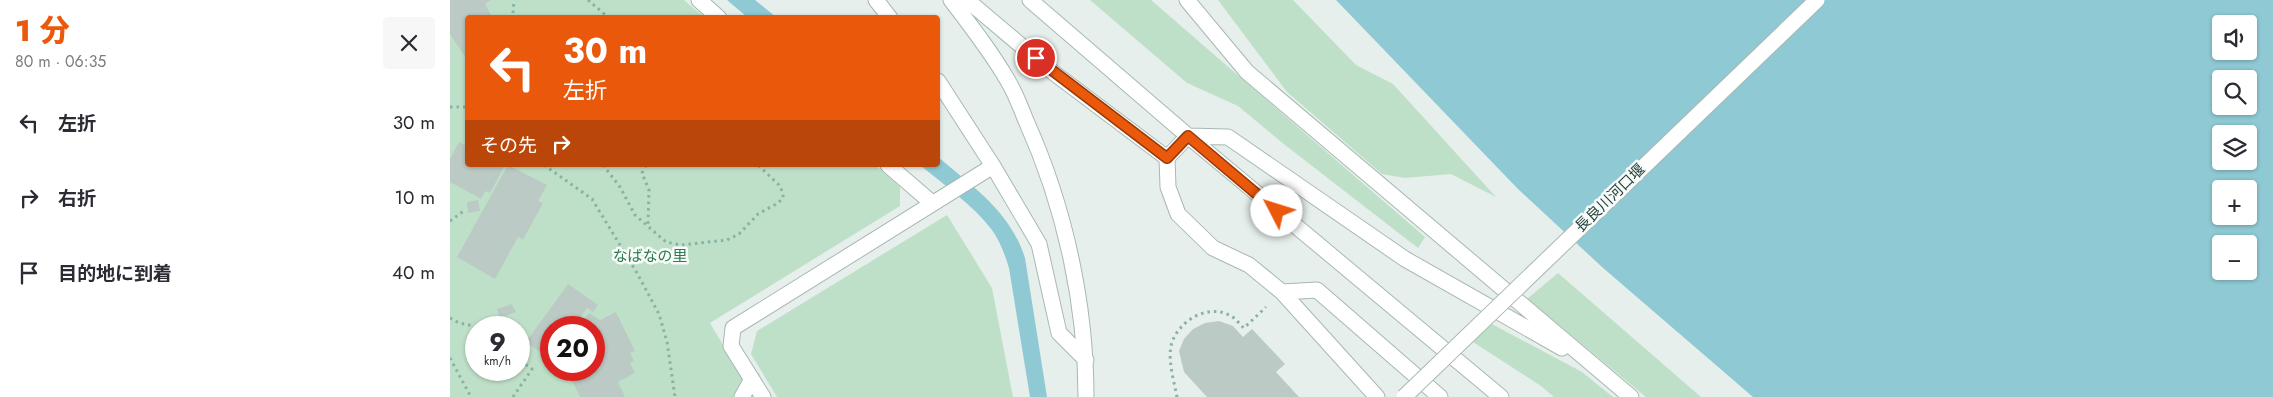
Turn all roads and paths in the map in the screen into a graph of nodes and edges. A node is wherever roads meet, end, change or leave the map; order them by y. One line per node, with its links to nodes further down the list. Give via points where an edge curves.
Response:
1 (514, 0): 10 (path)
2 (588, 0): 11 (path)
3 (698, 0): 12 (street)
4 (876, 0): 13 (street)
5 (951, 0): 33 (street, via 1009,82 1039,151 1058,203 1074,277)
6 (967, 0): 18 (street, via 1050,70)
7 (1030, 0): 17 (street)
8 (1188, 0): 34 (street, via 1247,72)
9 (1817, 0): 45 (street, 長良川河口堰, bridge)
10 (513, 13)
11 (606, 15)
12 (716, 15)
13 (888, 15)
14 (940, 85): 19 (street)
15 (450, 107): 16 (path)
16 (465, 107)
17 (1188, 136): 18 (street); 34 (street, via 1228,138 1405,259); 47 (street)
18 (1167, 158): 29 (street, via 1168,187 1178,214 1213,248 1249,265)
19 (994, 166): 25 (street); 33 (street, via 1038,244 1059,333)
20 (547, 167): 39 (path, via 592,198 637,273 659,314 667,342)
21 (605, 167): 28 (path, via 635,215)
22 (645, 167): 28 (path, via 642,173 648,190)
23 (760, 167): 28 (path, via 779,185 783,198 758,214 739,234 727,240 680,245 666,242)
24 (891, 167): 25 (street)
25 (938, 199): 35 (street, via 733,328 731,346)
26 (465, 210): 27 (path)
27 (450, 220)
28 (648, 224)
29 (1282, 292): 43 (path, via 1244,328 1230,315 1220,312 1207,312 1184,324 1171,345 1170,355); 44 (street); 46 (street, via 1317,290)
30 (450, 318): 31 (path)
31 (465, 324)
32 (450, 358): 37 (path)
33 (1086, 360): 42 (street)
34 (1593, 366): 48 (street)
35 (752, 379): 40 (street); 41 (street)
36 (524, 381): 38 (path)
37 (471, 397)
38 (513, 397)
39 (675, 397)
40 (742, 397)
41 (763, 397)
42 (1086, 397)
43 (1177, 397)
44 (1377, 397)
45 (1404, 397)
46 (1440, 397)
47 (1501, 397)
48 (1631, 397)

